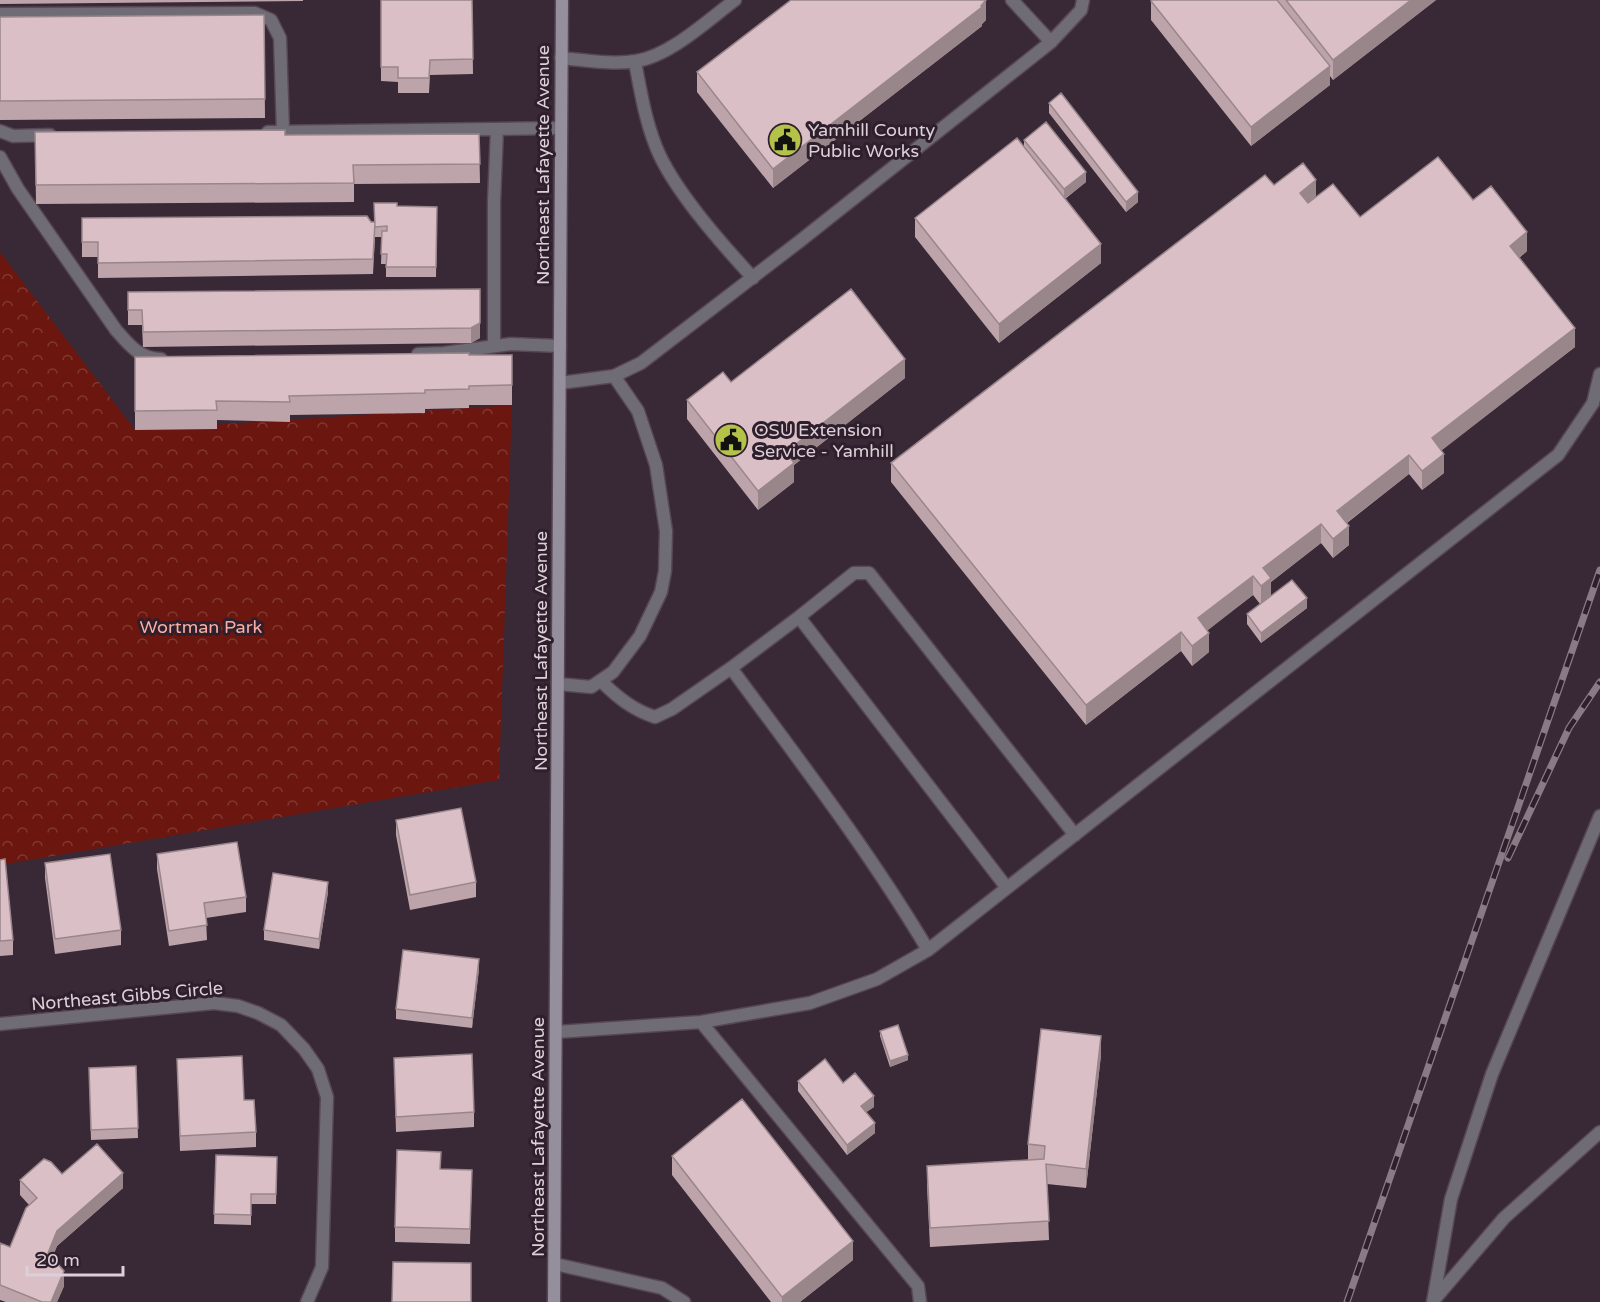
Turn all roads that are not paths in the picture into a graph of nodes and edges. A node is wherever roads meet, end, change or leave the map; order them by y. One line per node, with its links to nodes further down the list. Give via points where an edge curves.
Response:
1 (562, 0): 7 (main road, Northeast Lafayette Avenue)
2 (1012, 0): 6 (street)
3 (1083, 0): 6 (street, via 1081,10)
4 (731, 1): 8 (street, via 675,44)
5 (0, 14): 13 (street, via 255,13 272,20 280,38)
6 (1051, 42): 16 (street)
7 (561, 58): 8 (street); 9 (main road, Northeast Lafayette Avenue)
8 (635, 62): 16 (street, via 643,105 660,156 690,202)
9 (561, 128): 10 (street); 18 (main road, Northeast Lafayette Avenue)
10 (497, 129): 13 (street); 17 (street)
11 (0, 131): 14 (street, via 13,136)
12 (260, 132): 13 (street)
13 (283, 132)
14 (60, 135)
15 (0, 157): 20 (street, via 121,337 150,359)
16 (753, 278): 22 (street, via 641,363)
17 (494, 346): 18 (street); 19 (street)
18 (560, 346): 23 (main road, Northeast Lafayette Avenue)
19 (409, 354)
20 (174, 358)
21 (1600, 374): 29 (street, via 1593,403 1558,454)
22 (614, 376): 23 (street); 26 (street, via 638,411 656,465 666,531 665,571 661,592 640,636)
23 (560, 383): 27 (main road, Northeast Lafayette Avenue)
24 (799, 617): 25 (street); 29 (street, via 854,573 869,573); 30 (street)
25 (731, 668): 26 (street, via 655,717 627,705); 31 (street, via 859,842)
26 (601, 681): 27 (street, via 591,687)
27 (558, 684): 34 (main road, Northeast Lafayette Avenue)
28 (1600, 816): 41 (street, via 1492,1074 1450,1199)
29 (1075, 835): 30 (street)
30 (1007, 888): 31 (street)
31 (928, 950): 32 (street, via 877,979 810,1003)
32 (701, 1022): 34 (street); 40 (street, via 918,1286)
33 (0, 1024): 37 (street, Northeast Gibbs Circle, via 214,1003 238,1006 281,1025 318,1069 327,1097 322,1267)
34 (557, 1032): 36 (main road, Northeast Lafayette Avenue)
35 (1600, 1132): 41 (street, via 1504,1218)
36 (555, 1263): 38 (main road, Northeast Lafayette Avenue); 39 (street, via 662,1288)
37 (307, 1302)
38 (554, 1302)
39 (684, 1302)
40 (920, 1302)
41 (1433, 1302)

